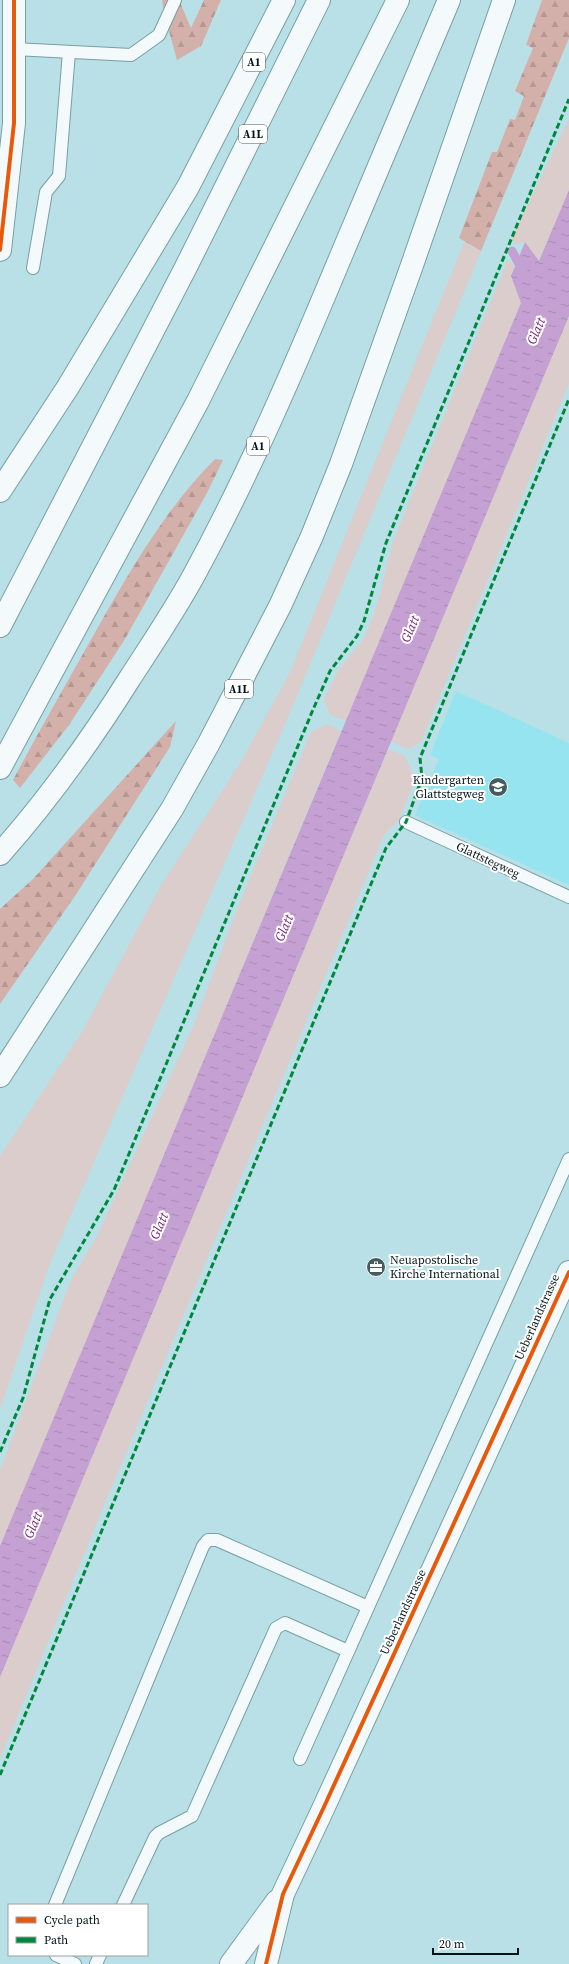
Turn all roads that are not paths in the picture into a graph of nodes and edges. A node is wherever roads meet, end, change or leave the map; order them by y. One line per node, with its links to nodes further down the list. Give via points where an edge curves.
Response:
1 (14, 0): 8 (main road)
2 (175, 0): 9 (lane, via 160,35 131,55)
3 (284, 0): 12 (main road, A1, via 188,187 72,381)
4 (319, 0): 13 (main road, A1L, via 186,268)
5 (398, 0): 14 (main road, via 198,401)
6 (449, 0): 16 (main road, A1, via 292,370 204,556 113,706 68,769)
7 (504, 0): 18 (main road, A1L, via 341,464 280,606 213,736 172,808)
8 (14, 49): 9 (lane); 10 (main road, via 14,123)
9 (69, 52): 11 (lane, via 59,176 46,192)
10 (0, 250)
11 (33, 268)
12 (0, 491)
13 (0, 626)
14 (0, 768)
15 (406, 822): 17 (lane, Glattstegweg)
16 (0, 854)
17 (569, 897)
18 (0, 1076)
19 (569, 1159): 21 (lane)
20 (569, 1272): 24 (main road, Ueberlandstrasse)
21 (368, 1607): 22 (lane); 25 (lane, via 217,1540 208,1540 203,1546)
22 (348, 1651): 23 (lane); 26 (lane, via 285,1623 276,1628 192,1816 155,1837)
23 (300, 1760)
24 (283, 1894): 29 (main road); 30 (main road, Ueberlandstrasse)
25 (55, 1904)
26 (123, 1904)
27 (58, 1956): 28 (lane)
28 (75, 1964)
29 (231, 1964)
30 (266, 1964)

